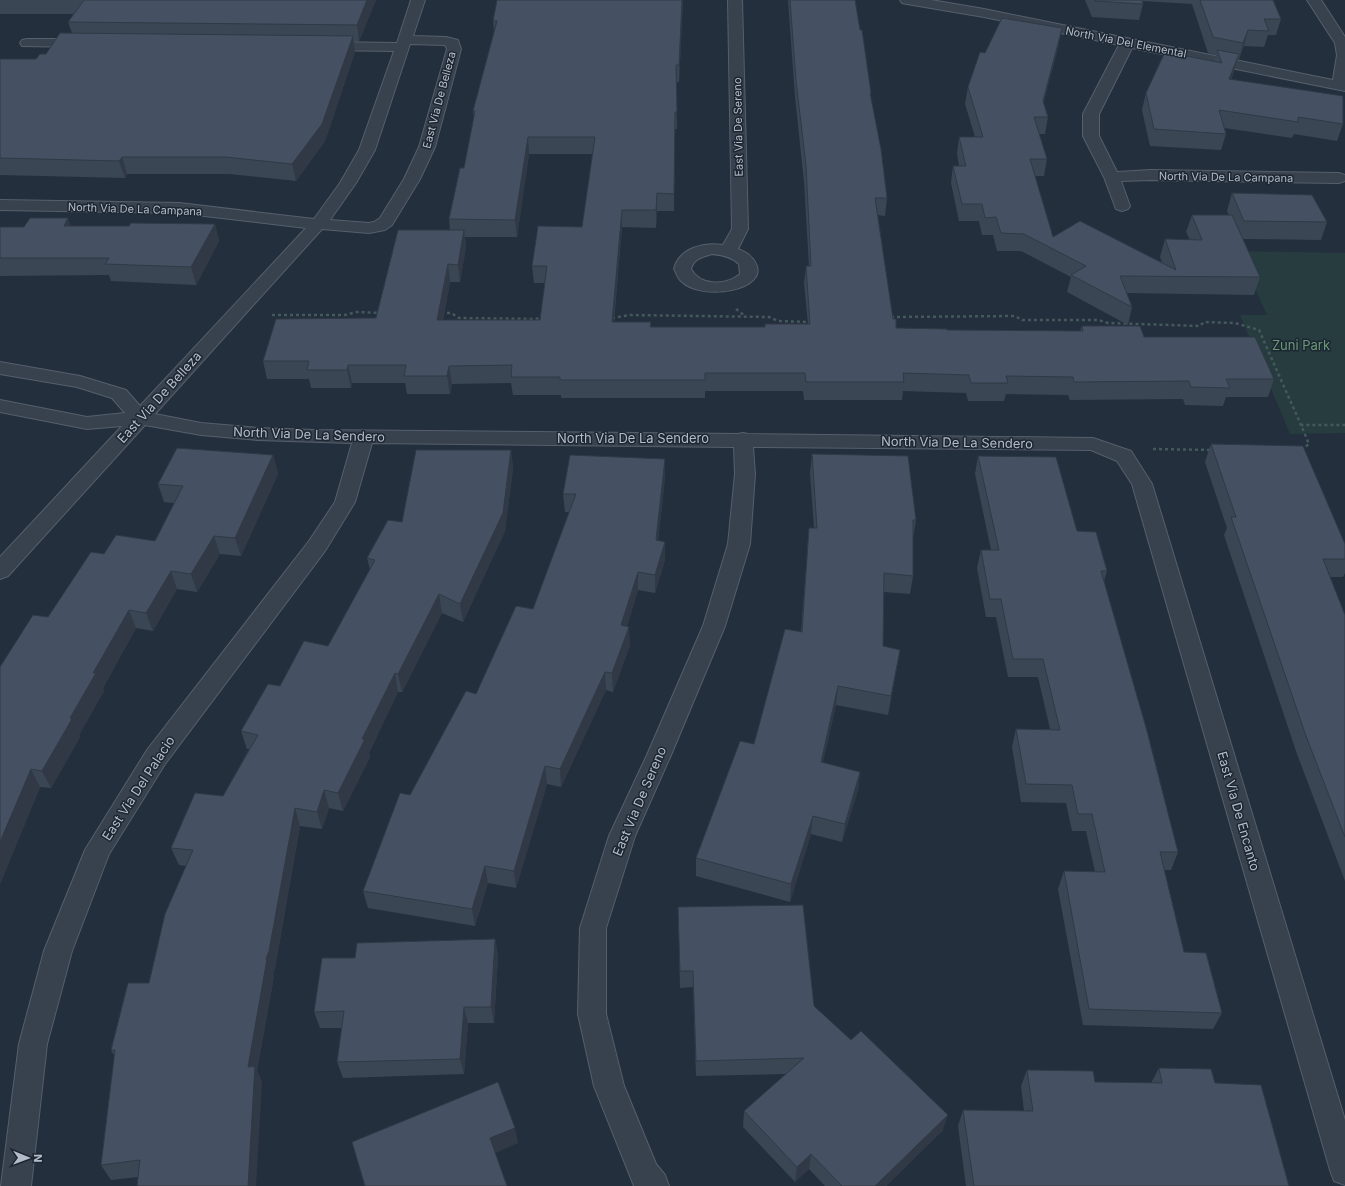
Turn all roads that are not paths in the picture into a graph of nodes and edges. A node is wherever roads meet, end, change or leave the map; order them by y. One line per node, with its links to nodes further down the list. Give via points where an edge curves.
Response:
1 (418, 0): 10 (street, East Via De Belleza)
2 (735, 0): 18 (street, East Via De Sereno, via 740,229)
3 (907, 0): 6 (street, North Via Del Elemental)
4 (1314, 0): 12 (street, via 1342,43)
5 (1011, 7): 6 (street)
6 (1002, 17): 7 (street, North Via Del Elemental)
7 (1128, 42): 12 (street, North Via Del Elemental); 13 (street, via 1091,114 1091,136)
8 (26, 43): 9 (street)
9 (98, 43)
10 (403, 44): 11 (street); 17 (street, East Via De Belleza, via 364,158); 17 (street, East Via De Belleza, via 446,41 453,43 454,49 427,147 412,179 386,220 379,226 369,228)
11 (312, 46)
12 (1342, 87)
13 (1112, 177): 14 (street, North Via De La Campana, via 1151,175); 16 (street)
14 (1339, 178)
15 (0, 205): 17 (street, North Via De La Campana, via 179,208)
16 (1122, 206)
17 (318, 224): 21 (street, East Via De Belleza)
18 (729, 251)
19 (0, 368): 21 (street, via 80,382 119,394)
20 (0, 406): 21 (street, North Via De La Sendero, via 87,423)
21 (140, 418): 22 (street, North Via De La Sendero, via 201,429 258,434); 25 (street, East Via De Belleza)
22 (364, 437): 23 (street, North Via De La Sendero); 27 (street, East Via Del Palacio, via 346,502 316,546 156,757 98,850 58,951 33,1044)
23 (743, 439): 24 (street, North Via De La Sendero, via 1093,444); 28 (street, East Via De Sereno, via 745,474 738,544 714,626 622,836 593,928 592,1014 597,1036 609,1086 645,1175)
24 (1124, 456): 26 (street, East Via De Encanto, via 1142,484)
25 (0, 571)
26 (1345, 1170)
27 (16, 1186)
28 (654, 1186)

